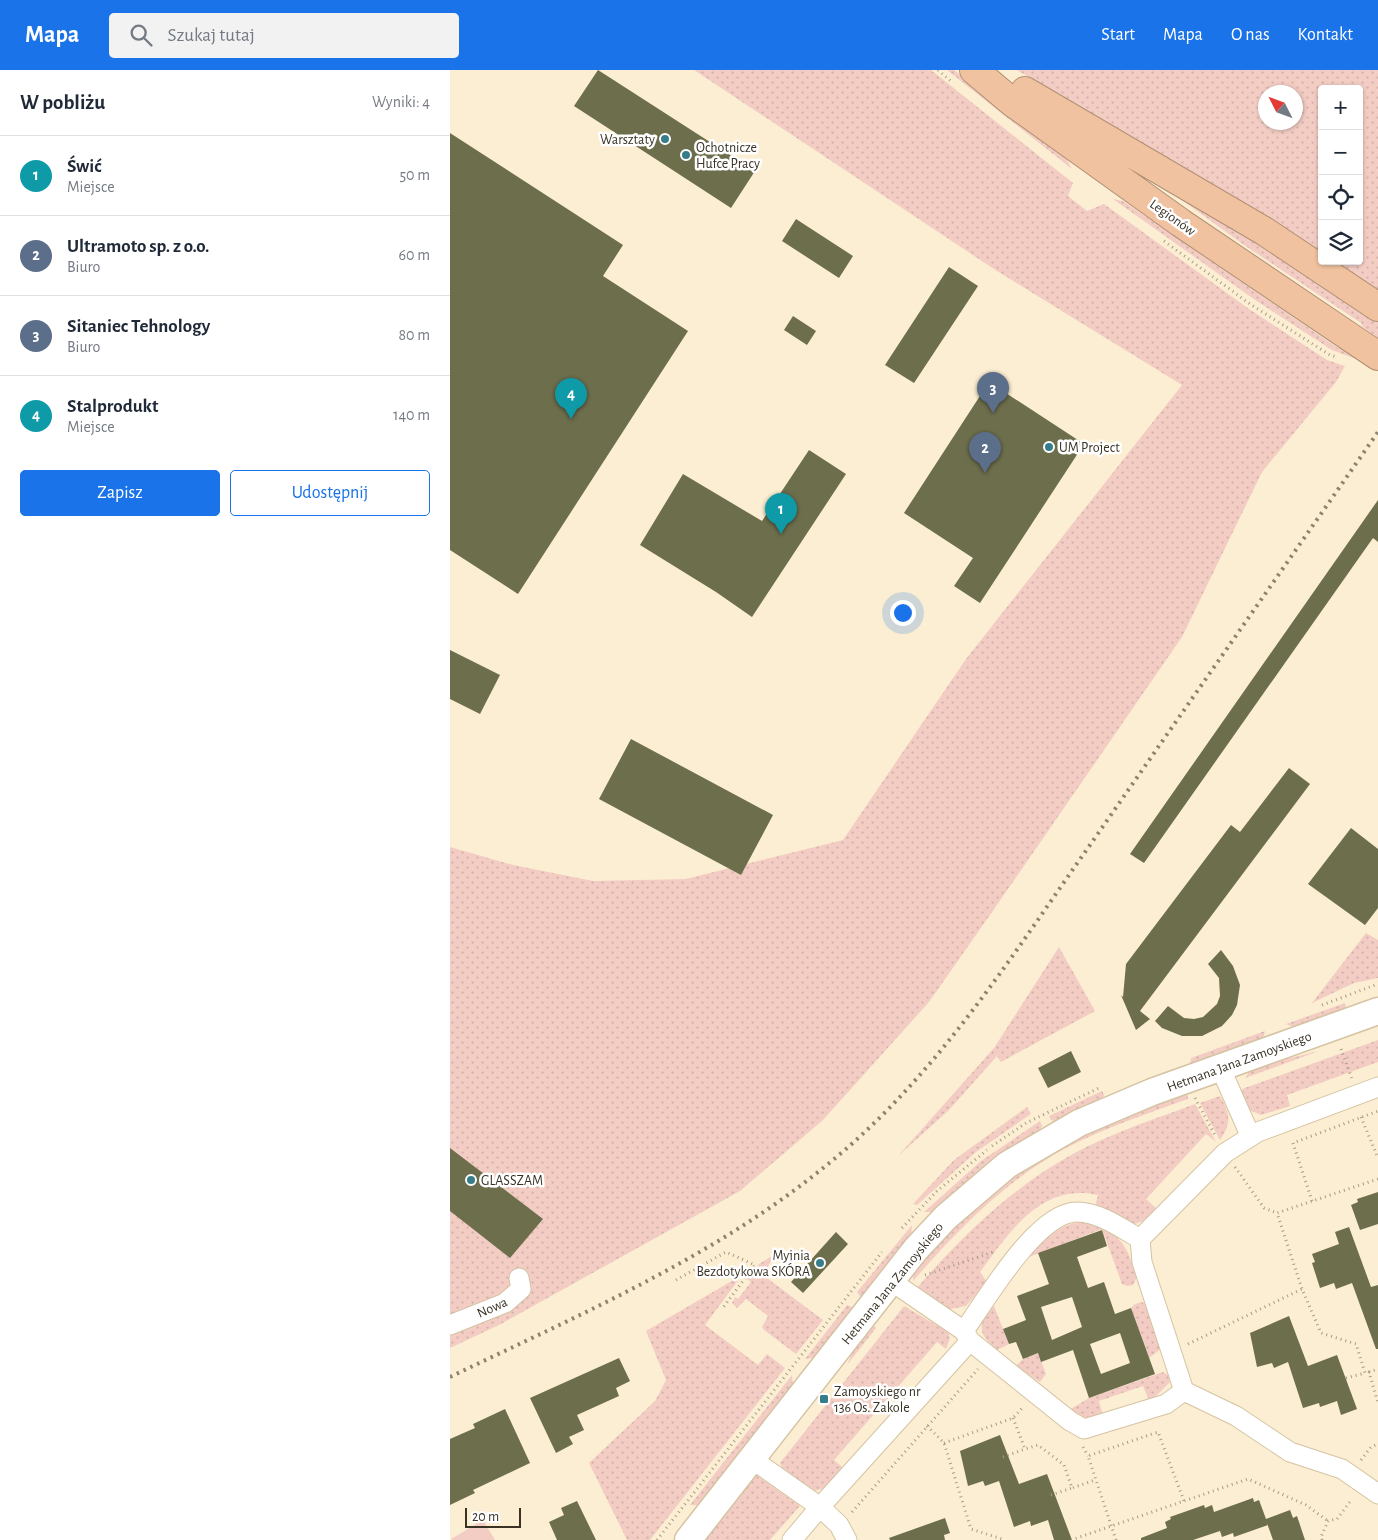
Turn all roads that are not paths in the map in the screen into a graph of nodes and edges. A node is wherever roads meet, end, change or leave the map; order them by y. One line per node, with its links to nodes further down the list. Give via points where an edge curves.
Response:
1 (974, 70): 4 (highway, Legionów, via 1012,102 1181,222)
2 (992, 70): 3 (highway, via 1115,146 1256,226)
3 (1378, 307)
4 (1378, 356)
5 (1378, 1011): 6 (street, Hetmana Jana Zamoyskiego)
6 (1225, 1078): 8 (street); 11 (street, Hetmana Jana Zamoyskiego, via 1113,1107 1014,1161 974,1191 916,1248)
7 (1378, 1088): 8 (street)
8 (1250, 1135): 9 (street, via 1225,1153)
9 (1140, 1239): 13 (street, via 1107,1220 1088,1214 1076,1212 1052,1220 1032,1237); 14 (street, via 1142,1262)
10 (519, 1278): 12 (street, Nowa, via 521,1289 511,1299)
11 (900, 1288): 13 (street); 15 (street, Hetmana Jana Zamoyskiego)
12 (450, 1325)
13 (967, 1336): 14 (street, via 1084,1429 1166,1404); 17 (street)
14 (1184, 1391): 16 (street, via 1236,1416 1290,1452 1342,1469)
15 (752, 1460): 17 (street); 18 (street, Hetmana Jana Zamoyskiego)
16 (1378, 1494)
17 (820, 1507): 19 (street); 20 (street, via 839,1525)
18 (688, 1540)
19 (792, 1540)
20 (847, 1540)

